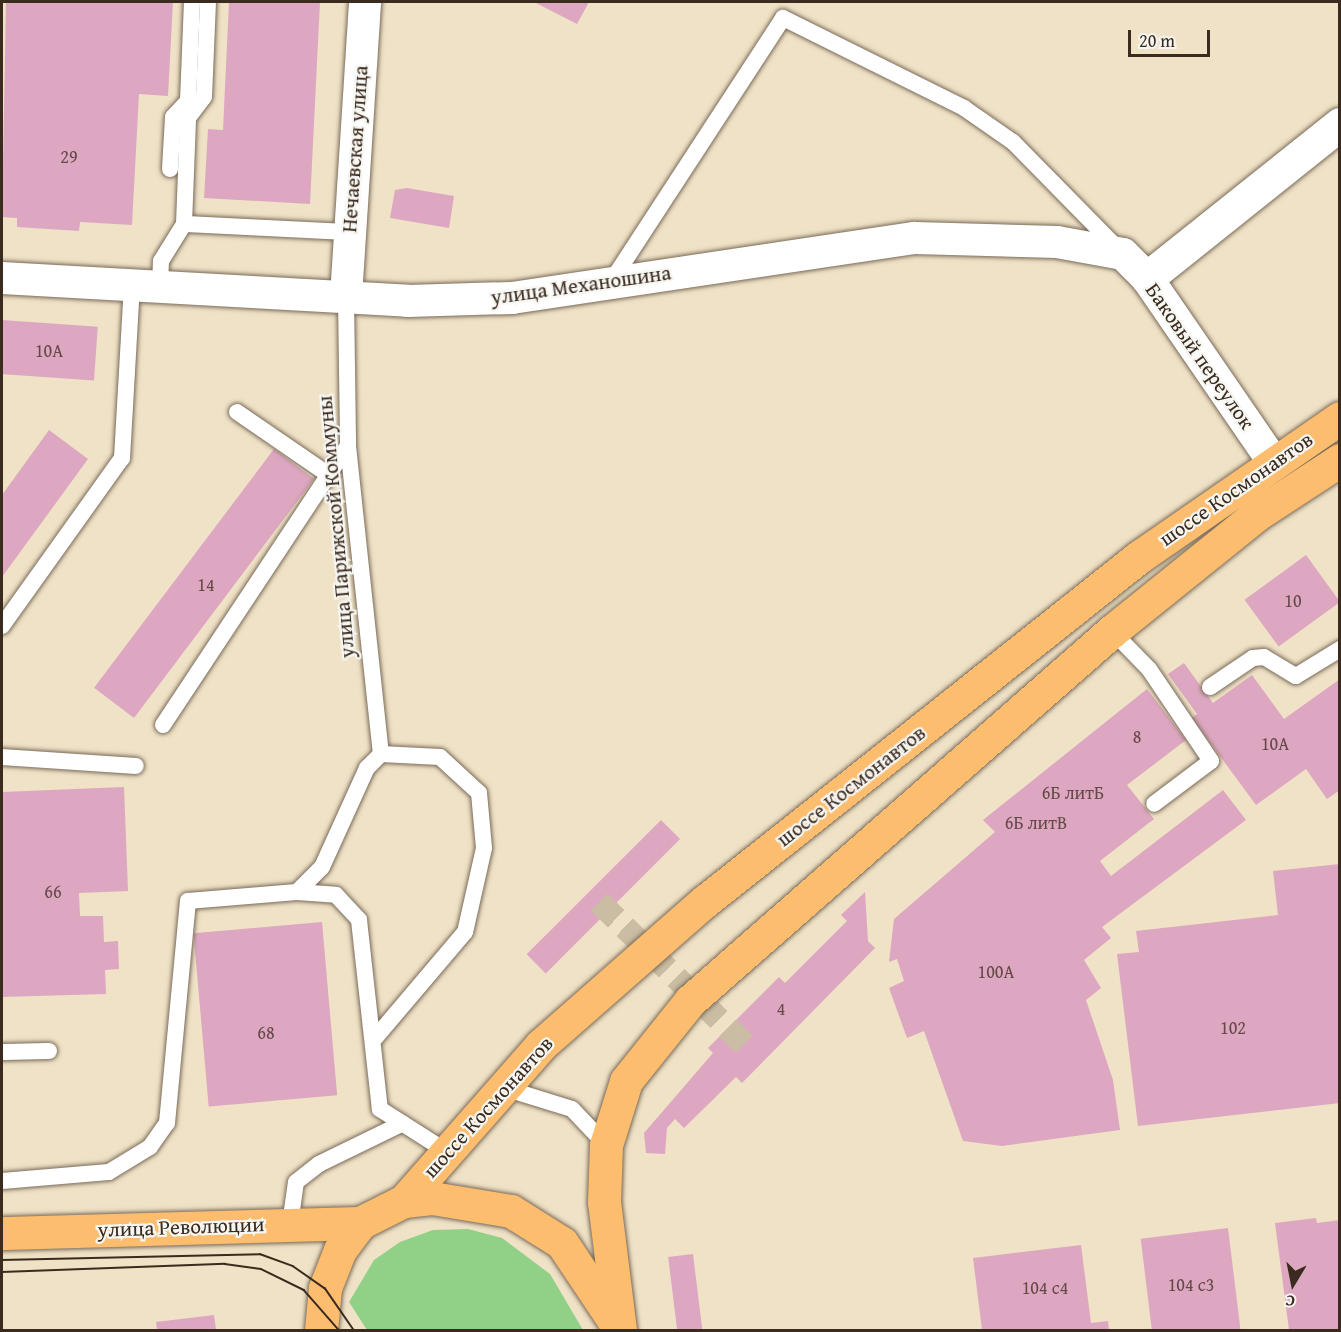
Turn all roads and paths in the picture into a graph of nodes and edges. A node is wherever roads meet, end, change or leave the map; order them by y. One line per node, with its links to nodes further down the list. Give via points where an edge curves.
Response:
1 (192, 2): 5 (lane, via 188,101 173,117)
2 (208, 2): 6 (lane, via 204,97 188,118)
3 (365, 2): 7 (street, Нечаевская улица)
4 (1340, 124): 10 (street)
5 (170, 169)
6 (184, 224): 7 (lane); 12 (lane)
7 (349, 232): 13 (street, Нечаевская улица)
8 (1123, 254): 10 (street, Баковый переулок); 11 (street, улица Механошина, via 1057,242 915,238); 11 (lane, via 1013,142 964,108 783,18)
9 (2, 278): 12 (street, улица Механошина)
10 (1147, 278): 18 (street, Баковый переулок)
11 (611, 282): 13 (street, улица Механошина, via 512,298)
12 (146, 288): 13 (street, улица Механошина); 20 (lane, via 122,458)
13 (346, 297): 16 (lane, улица Парижской Коммуны)
14 (237, 411): 19 (lane)
15 (1340, 418): 18 (main road, шоссе Космонавтов)
16 (348, 446): 19 (lane); 25 (lane, улица Парижской Коммуны)
17 (1340, 460): 21 (main road, шоссе Космонавтов, via 1259,513)
18 (1273, 461): 33 (main road, шоссе Космонавтов, via 1139,557 704,902 541,1045)
19 (329, 475): 24 (lane)
20 (2, 626)
21 (1112, 631): 28 (lane, via 1149,669 1211,761); 35 (main road, шоссе Космонавтов, via 690,1001 626,1081)
22 (1340, 650): 23 (lane, via 1296,676 1285,675 1264,657 1253,658)
23 (1210, 687)
24 (163, 724)
25 (381, 754): 29 (lane, via 367,768 322,867); 30 (lane, via 440,757 479,793 485,817 465,932)
26 (2, 757): 27 (lane)
27 (136, 766)
28 (1154, 804)
29 (297, 892): 30 (lane, via 336,895 359,920); 37 (lane, via 188,901 167,1123 150,1147 109,1172)
30 (376, 1037): 34 (lane, via 380,1109)
31 (49, 1051): 32 (lane)
32 (2, 1052)
33 (501, 1087): 35 (lane, via 572,1109); 36 (main road, шоссе Космонавтов)
34 (403, 1123): 36 (lane); 40 (lane, via 319,1164 296,1182)
35 (606, 1146): 43 (main road, шоссе Космонавтов, via 604,1202)
36 (446, 1151): 38 (main road, шоссе Космонавтов)
37 (2, 1181)
38 (404, 1201): 39 (main road); 43 (main road, via 454,1199 511,1211 562,1243)
39 (360, 1223): 40 (main road, улица Революции); 42 (main road, via 340,1250 325,1288)
40 (290, 1224): 41 (main road, улица Революции)
41 (2, 1233)
42 (321, 1330)
43 (620, 1330)

